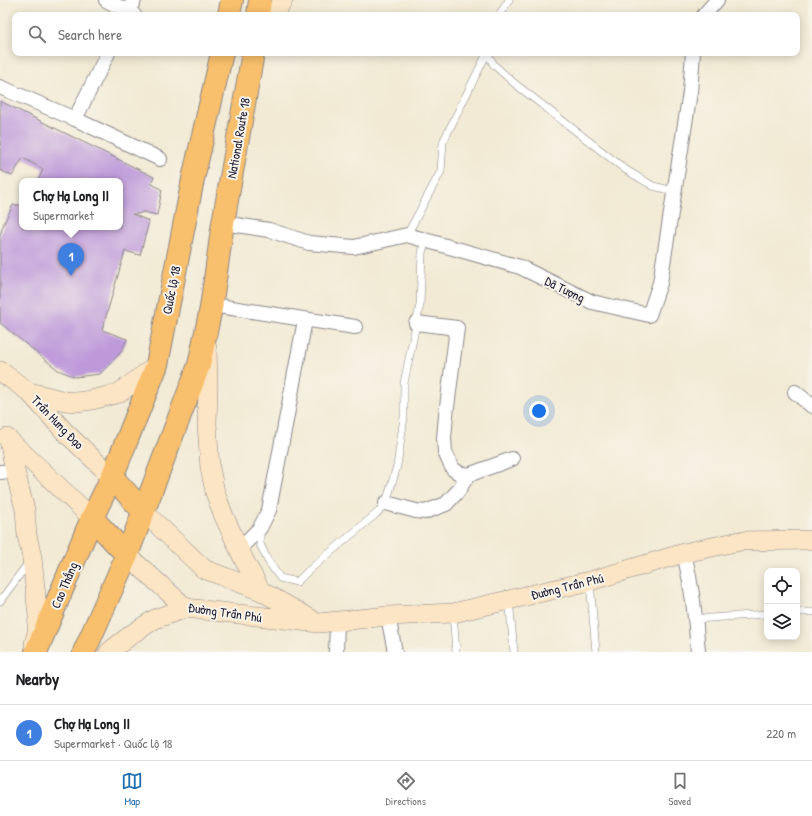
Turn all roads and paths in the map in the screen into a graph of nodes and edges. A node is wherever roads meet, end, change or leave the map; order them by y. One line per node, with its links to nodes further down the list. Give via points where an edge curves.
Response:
1 (106, 0): 7 (street)
2 (232, 0): 8 (main road)
3 (260, 0): 9 (main road)
4 (284, 0): 10 (main road)
5 (509, 0): 11 (lane)
6 (717, 0): 12 (street)
7 (131, 10)
8 (230, 12)
9 (258, 12)
10 (276, 12)
11 (501, 12)
12 (707, 12)
13 (106, 56): 20 (street)
14 (221, 56): 31 (main road, Quốc lộ 18, via 193,179)
15 (253, 56): 23 (main road, National Route 18)
16 (486, 56): 24 (lane, via 443,142 441,171)
17 (489, 56): 22 (lane, via 494,65 514,83 626,170 653,186)
18 (693, 56): 22 (street, Dã Tượng, via 690,92)
19 (0, 87): 20 (street)
20 (75, 119): 21 (street)
21 (160, 159)
22 (674, 191): 25 (street, Dã Tượng, via 660,283 649,315 592,302 520,267)
23 (223, 223): 24 (street, via 269,230 309,243 354,247); 26 (main road)
24 (406, 235): 25 (street, Dã Tượng)
25 (425, 241): 28 (lane, via 422,253 420,305)
26 (212, 305): 27 (street); 30 (main road)
27 (305, 320): 29 (street); 44 (street, via 269,510)
28 (416, 323): 39 (street, via 457,328 446,415 445,452 453,469 459,474); 41 (lane, via 404,383 404,417 397,466)
29 (355, 327)
30 (206, 332): 42 (main road, via 199,365); 46 (main road, via 206,424 210,468 218,500)
31 (157, 365): 33 (main road, via 119,393 92,400 66,401); 40 (main road, Quốc lộ 18)
32 (0, 371): 33 (main road, Trần Hưng Đạo)
33 (29, 392): 40 (main road, Trần Hưng Đạo, via 65,432)
34 (795, 392): 35 (street)
35 (812, 406)
36 (5, 436): 38 (main road); 43 (main road)
37 (512, 459): 39 (street)
38 (7, 472): 49 (main road, via 25,510)
39 (468, 475): 41 (street, via 446,504 426,512)
40 (112, 477): 42 (main road); 43 (main road, Quốc lộ 18)
41 (386, 503): 44 (lane, via 297,582 280,578 268,561 260,544)
42 (143, 511): 48 (main road); 51 (main road, Đường Trần Phú, via 204,569)
43 (92, 518): 48 (main road); 63 (main road, Cao Thắng)
44 (260, 528): 46 (street)
45 (812, 540): 47 (main road, Đường Trần Phú, via 740,541)
46 (239, 550): 51 (main road)
47 (684, 553): 50 (main road, Đường Trần Phú); 60 (street)
48 (127, 555): 54 (main road, Đường Trần Phú); 64 (main road)
49 (32, 558): 52 (lane); 62 (main road, via 38,616)
50 (590, 581): 53 (main road, Đường Trần Phú); 70 (lane)
51 (261, 591): 61 (main road, Đường Trần Phú)
52 (0, 600)
53 (509, 600): 57 (main road, Đường Trần Phú); 69 (lane)
54 (186, 608): 61 (main road, Đường Trần Phú); 65 (main road, via 155,619)
55 (800, 612): 56 (lane)
56 (812, 612)
57 (452, 613): 59 (main road, Đường Trần Phú); 68 (lane)
58 (764, 614): 60 (lane)
59 (388, 616): 61 (main road, Đường Trần Phú); 67 (street)
60 (696, 619): 71 (street)
61 (328, 623): 66 (street)
62 (32, 652)
63 (36, 652)
64 (84, 652)
65 (109, 652)
66 (336, 652)
67 (395, 652)
68 (456, 652)
69 (514, 652)
70 (596, 652)
71 (698, 652)

